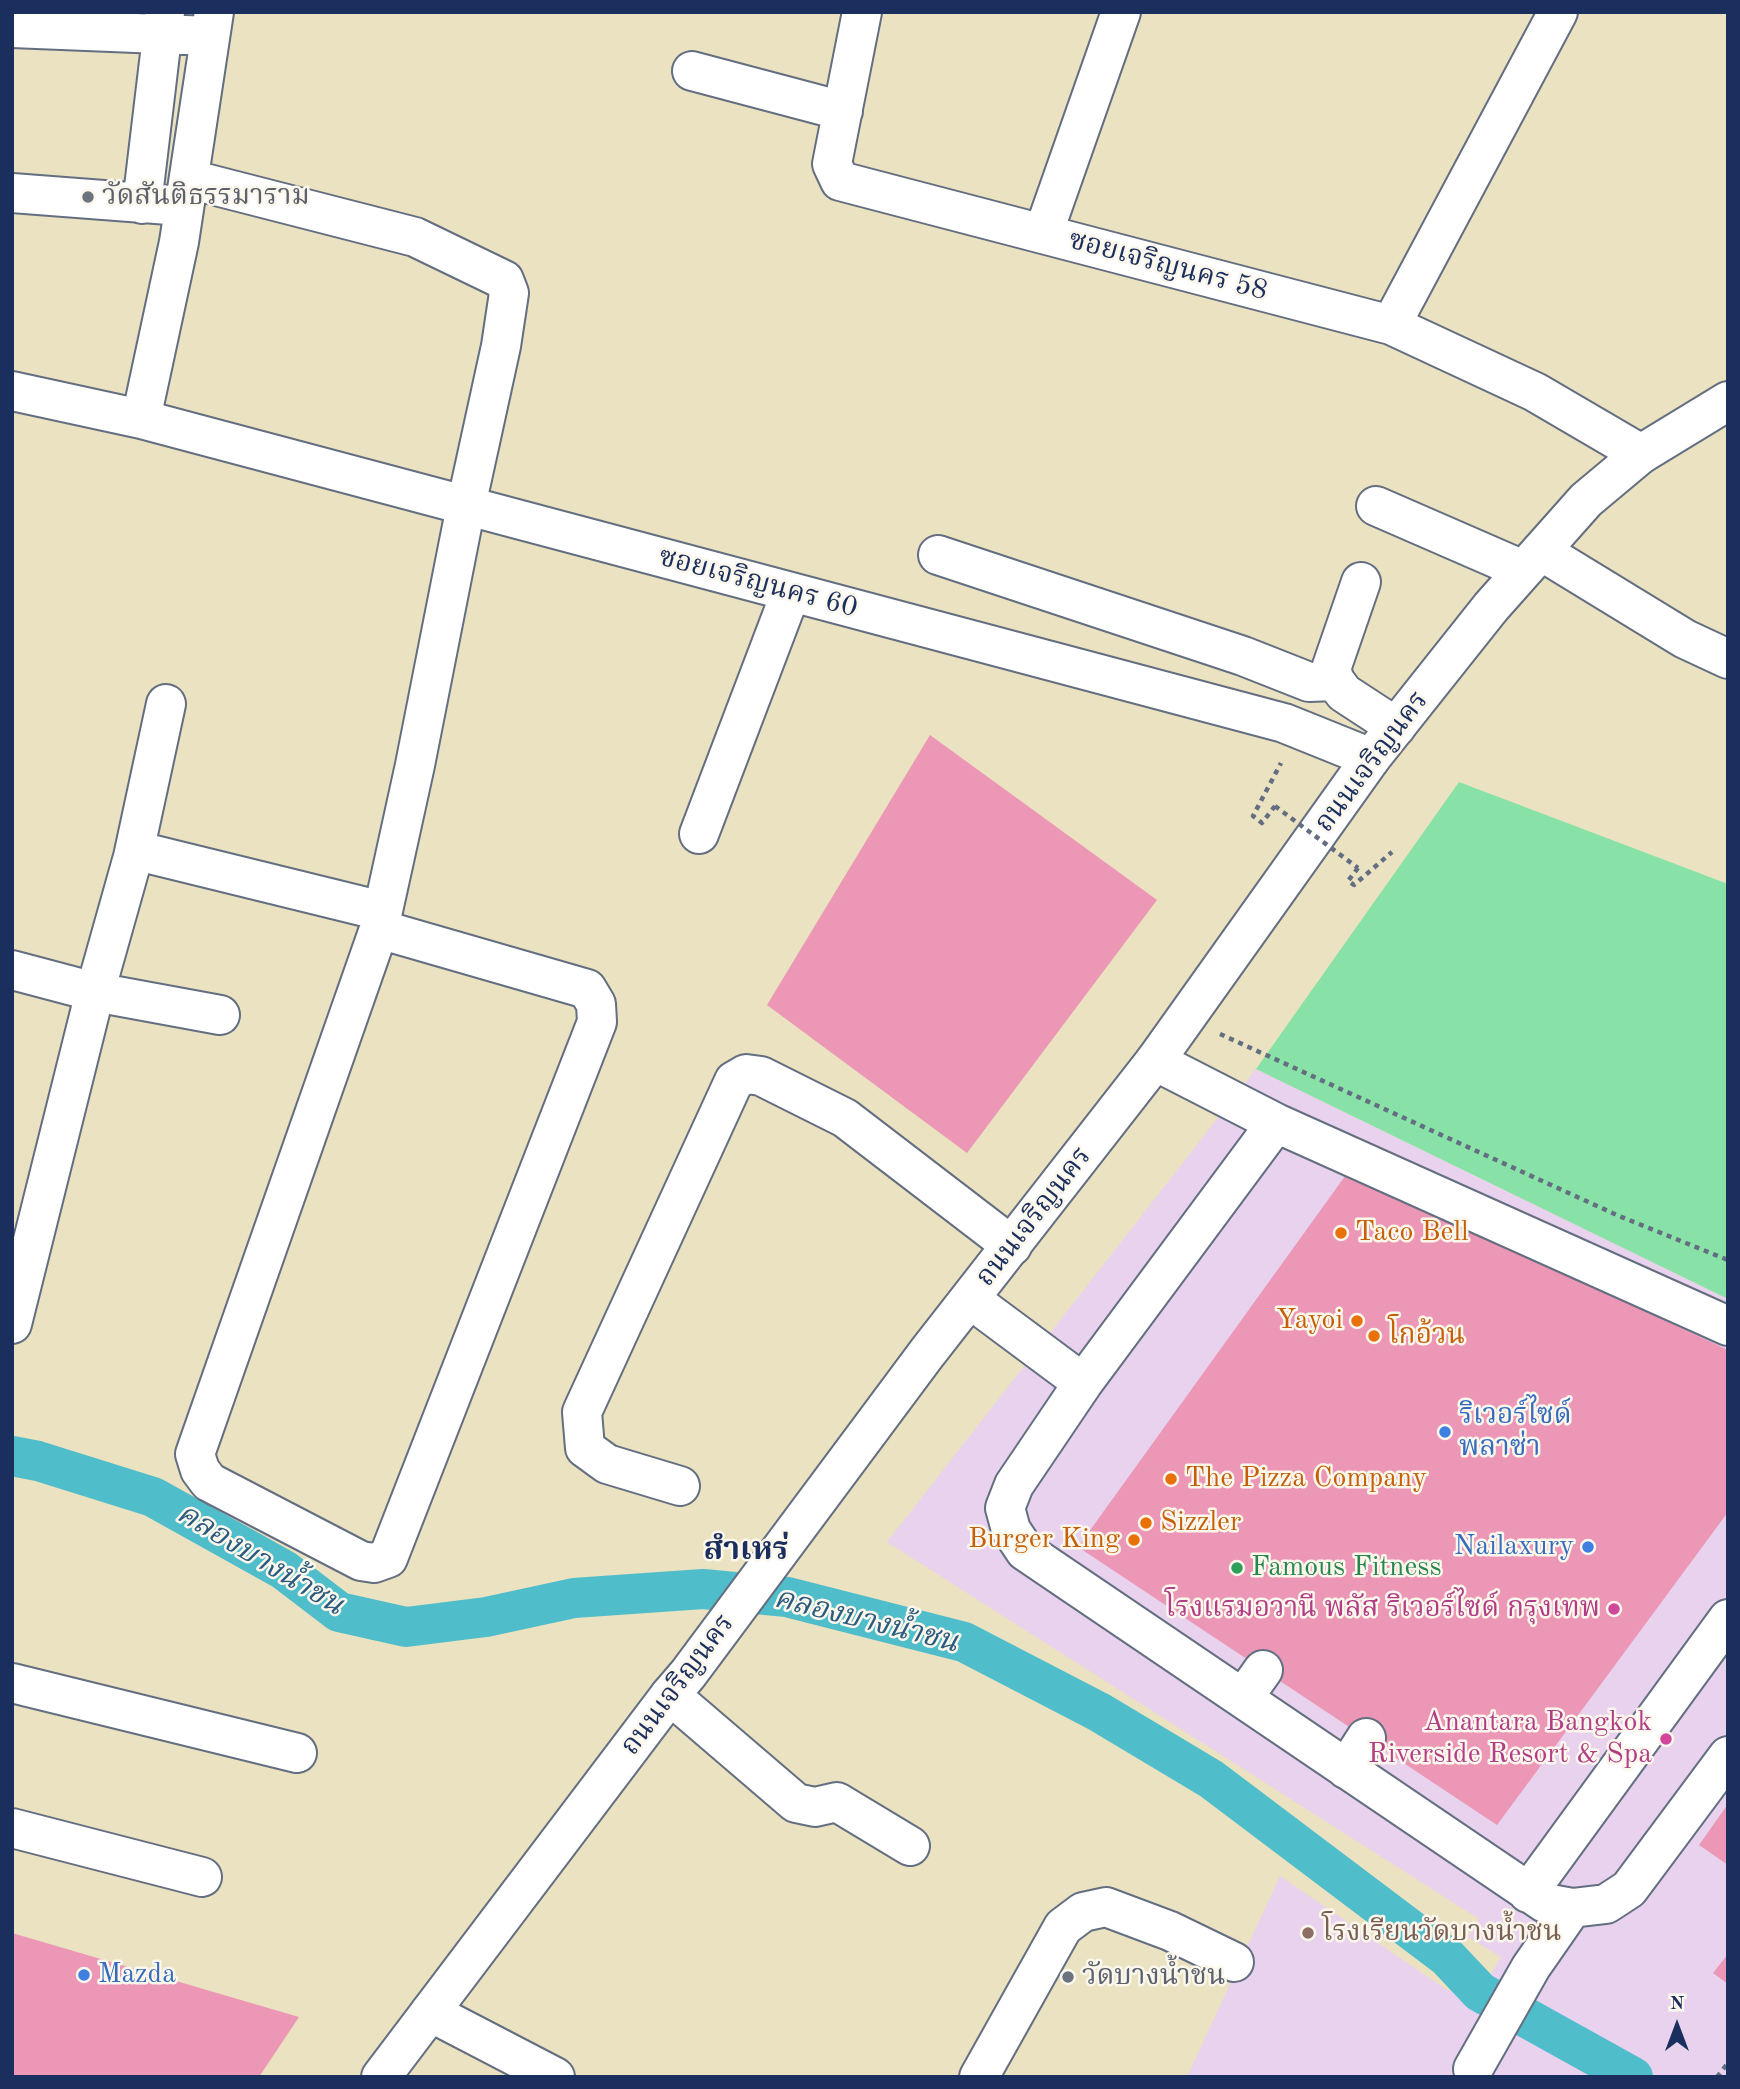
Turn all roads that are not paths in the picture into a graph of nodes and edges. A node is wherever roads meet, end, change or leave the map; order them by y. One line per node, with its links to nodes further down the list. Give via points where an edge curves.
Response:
1 (862, 12): 8 (street, ซอยเจริญนคร 58)
2 (1121, 12): 12 (street)
3 (1558, 12): 13 (street)
4 (163, 23): 5 (street); 6 (street); 11 (street)
5 (212, 24): 10 (street)
6 (12, 28)
7 (692, 71): 8 (street)
8 (843, 111): 12 (street, ซอยเจริญนคร 58, via 832,164 840,181)
9 (12, 193): 11 (street)
10 (187, 193): 11 (street); 16 (street); 18 (street, via 415,237 504,280 509,293 501,346)
11 (142, 204)
12 (1043, 234): 13 (street, ซอยเจริญนคร 58)
13 (1391, 325): 17 (street, ซอยเจริญนคร 58, via 1535,392)
14 (12, 391): 16 (street, ซอยเจริญนคร 60)
15 (1728, 401): 17 (street, ถนนเจริญนคร)
16 (141, 419): 18 (street, ซอยเจริญนคร 60)
17 (1641, 454): 21 (street, ถนนเจริญนคร, via 1586,499)
18 (466, 506): 23 (street, ซอยเจริญนคร 60); 31 (street)
19 (1376, 506): 21 (street)
20 (939, 555): 25 (street, via 1310,682)
21 (1532, 560): 24 (street); 27 (street, ถนนเจริญนคร)
22 (1361, 582): 25 (street, via 1331,669)
23 (791, 592): 28 (street, ซอยเจริญนคร 60, via 1284,723); 29 (street)
24 (1728, 659)
25 (1335, 681): 27 (street, via 1344,693)
26 (166, 704): 30 (street)
27 (1396, 727): 28 (street, ถนนเจริญนคร)
28 (1371, 758): 35 (street, ถนนเจริญนคร)
29 (699, 834)
30 (134, 857): 31 (street, via 146,853); 33 (street)
31 (381, 920): 31 (street, via 587,989 596,1004 597,1023 388,1558 374,1563 361,1561 209,1482 195,1454)
32 (12, 970): 33 (street)
33 (95, 992): 34 (street); 39 (street)
34 (220, 1015)
35 (1156, 1061): 36 (street); 37 (street, ถนนเจริญนคร)
36 (1276, 1123): 40 (street); 41 (street)
37 (1012, 1246): 38 (street, ถนนเจริญนคร); 42 (street, via 845,1118 761,1076 746,1074 734,1081 582,1412 585,1448 607,1464)
38 (970, 1299): 41 (street); 45 (street, ถนนเจริญนคร)
39 (12, 1324)
40 (1728, 1326)
41 (1083, 1383): 51 (street, via 1014,1485 1004,1508 1011,1530 1025,1550 1253,1684 1356,1753)
42 (680, 1486)
43 (1728, 1619): 51 (street)
44 (12, 1683): 46 (street)
45 (679, 1684): 49 (street, via 796,1803 815,1807 837,1802); 54 (street, ถนนเจริญนคร)
46 (297, 1753)
47 (1728, 1756): 52 (street, via 1629,1889 1606,1904)
48 (12, 1828): 50 (street)
49 (910, 1846)
50 (202, 1877)
51 (1528, 1893): 52 (street, via 1545,1903)
52 (1572, 1908): 55 (street, via 1531,1967)
53 (1234, 1962): 58 (street, via 1106,1907 1083,1912 1063,1927)
54 (430, 2012): 56 (street, ถนนเจริญนคร); 57 (street)
55 (1473, 2069)
56 (381, 2077)
57 (555, 2077)
58 (979, 2077)

